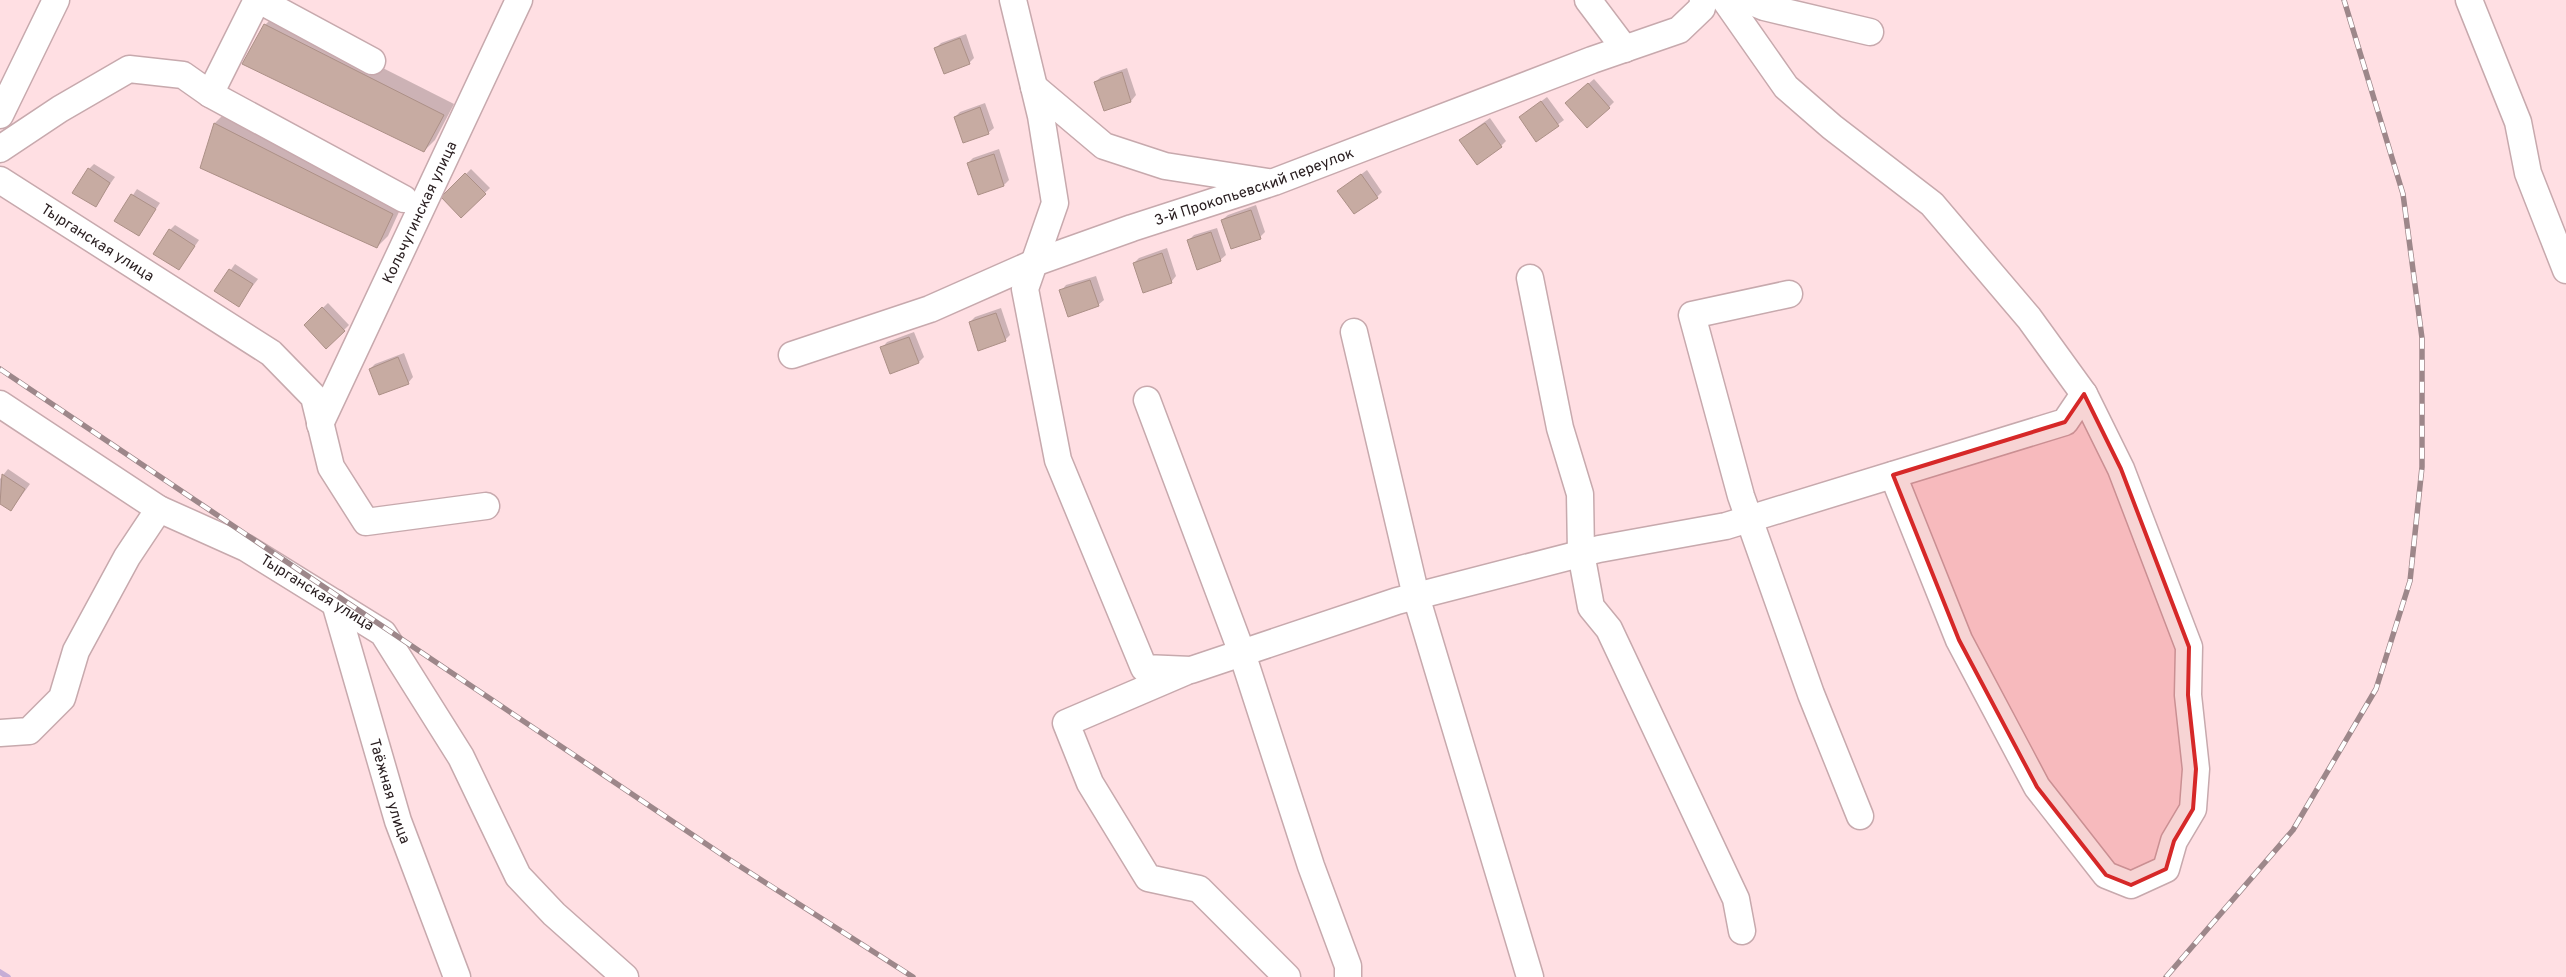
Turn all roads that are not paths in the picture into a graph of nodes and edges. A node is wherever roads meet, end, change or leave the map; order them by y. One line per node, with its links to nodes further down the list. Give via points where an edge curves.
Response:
1 (56, 0): 15 (street)
2 (258, 0): 12 (street); 14 (street)
3 (519, 0): 16 (street, Кольчугинская улица)
4 (1013, 0): 13 (street)
5 (1588, 0): 11 (street)
6 (1703, 0): 11 (street, 3-й Прокопьевский переулок, via 1702,8 1679,30)
7 (1725, 0): 26 (street, via 1786,87 1932,204 2029,318)
8 (1747, 0): 10 (street)
9 (2469, 0): 21 (street, via 2518,122 2528,173)
10 (1870, 32)
11 (1626, 49): 19 (street, 3-й Прокопьевский переулок)
12 (372, 62)
13 (1034, 87): 19 (street, via 1104,146 1165,166); 20 (street, via 1055,203)
14 (210, 94): 16 (street, via 403,201 437,144); 17 (street, via 183,75 129,69)
15 (0, 115)
16 (453, 141): 29 (street, Кольчугинская улица)
17 (0, 149)
18 (0, 180): 29 (street, Тырганская улица, via 271,353 314,396)
19 (1274, 182): 20 (street, 3-й Прокопьевский переулок)
20 (1034, 263): 25 (street, 3-й Прокопьевский переулок, via 930,308); 38 (street, via 1025,290 1058,460 1144,668)
21 (2566, 270)
22 (1530, 278): 34 (street, via 1560,428 1580,494)
23 (1789, 294): 33 (street, via 1692,315 1741,496)
24 (1354, 332): 35 (street)
25 (792, 355)
26 (2084, 394): 30 (street, via 2065,422); 30 (street, via 2121,469 2189,647 2188,694 2196,769 2193,809 2174,842 2166,869 2132,886 2106,875 2037,787 1959,640)
27 (1147, 400): 37 (street)
28 (0, 404): 32 (street, Тырганская улица)
29 (320, 424): 31 (street, via 331,467 366,522)
30 (1893, 475): 33 (street)
31 (486, 506)
32 (159, 510): 36 (street, Тырганская улица, via 246,548); 39 (street, via 127,557 76,651 62,698 29,731)
33 (1751, 518): 34 (street, via 1726,526); 40 (street, via 1811,694)
34 (1581, 553): 35 (street); 41 (street, via 1590,607 1609,629 1736,898)
35 (1416, 596): 37 (street); 46 (street)
36 (335, 603): 42 (street, Таёжная улица, via 398,821); 43 (street, Тырганская улица, via 384,633 461,757 518,876 554,914)
37 (1242, 653): 38 (street); 45 (street, via 1310,866 1348,966)
38 (1191, 670): 44 (street, via 1066,723 1090,783 1148,878 1198,889)
39 (0, 733)
40 (1860, 816)
41 (1742, 931)
42 (457, 977)
43 (625, 977)
44 (1287, 977)
45 (1348, 977)
46 (1530, 977)

